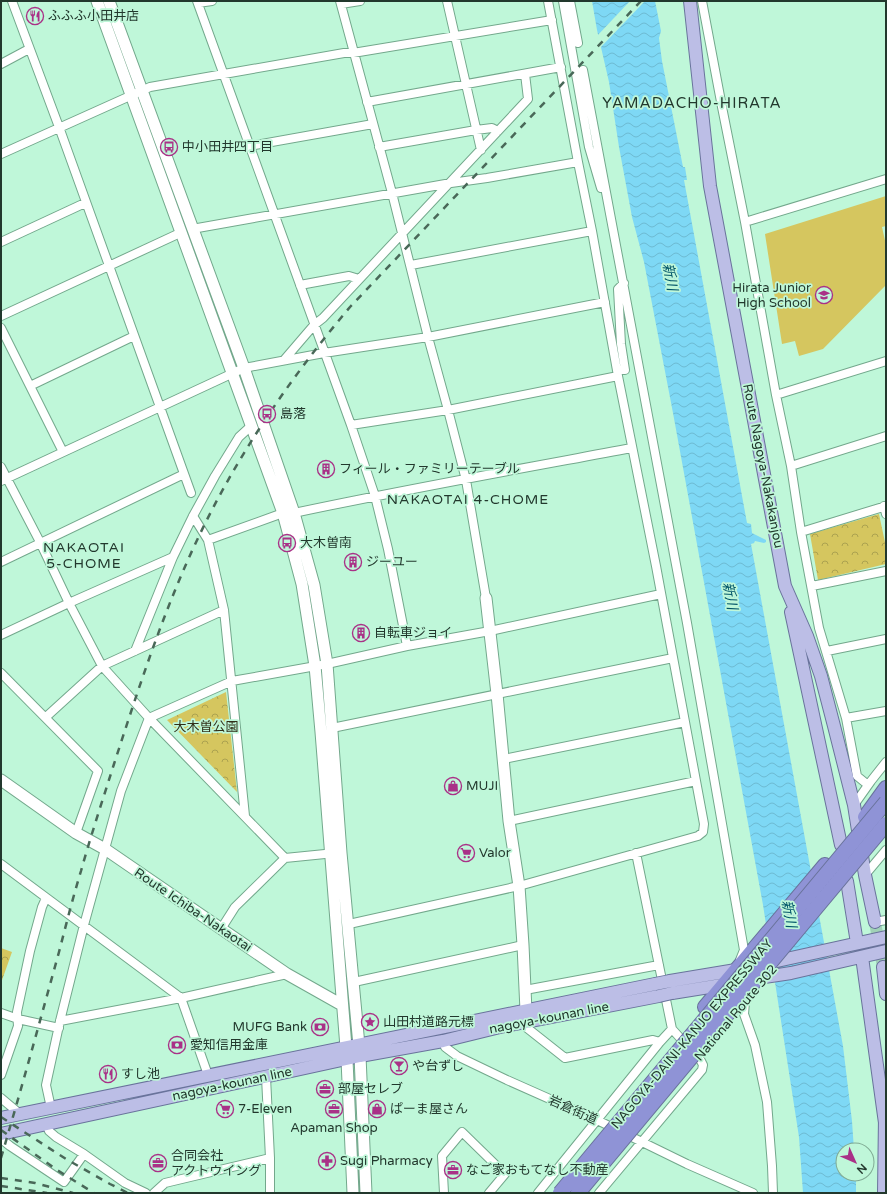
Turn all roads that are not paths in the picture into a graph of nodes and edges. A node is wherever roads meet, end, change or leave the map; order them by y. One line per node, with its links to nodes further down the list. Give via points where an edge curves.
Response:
1 (12, 1): 17 (street)
2 (97, 1): 25 (street)
3 (109, 1): 25 (street)
4 (212, 1): 12 (street)
5 (360, 1): 13 (street)
6 (446, 1): 15 (street)
7 (548, 1): 14 (street)
8 (563, 1): 46 (street, via 589,147)
9 (570, 1): 16 (street)
10 (690, 1): 90 (main road, Route Nagoya-Nakakanjou, via 710,186)
11 (702, 1): 41 (street)
12 (198, 2): 22 (street)
13 (341, 3): 18 (street)
14 (552, 20): 15 (street); 20 (street)
15 (455, 37): 18 (street); 24 (street)
16 (578, 43)
17 (29, 50): 19 (street); 28 (street)
18 (354, 53): 22 (street); 26 (street)
19 (1, 64)
20 (561, 67): 23 (street); 35 (street)
21 (583, 70): 46 (street)
22 (224, 74): 25 (street, via 150,87); 31 (street)
23 (525, 74): 24 (street); 30 (street, via 528,99)
24 (466, 84): 26 (street); 29 (street)
25 (137, 93): 28 (street); 42 (street); 44 (street)
26 (367, 102): 27 (street)
27 (373, 124): 31 (street); 32 (street)
28 (59, 127): 34 (street); 39 (street)
29 (476, 130): 30 (street, via 492,128); 32 (street); 33 (street)
30 (498, 131): 33 (street)
31 (250, 146): 40 (street)
32 (379, 147): 38 (street)
33 (481, 150): 37 (street)
34 (1, 154)
35 (578, 162): 37 (street); 43 (street)
36 (886, 179): 41 (street)
37 (451, 183): 38 (street); 45 (street)
38 (392, 193): 40 (street); 45 (street)
39 (85, 203): 47 (street); 49 (street)
40 (275, 215): 42 (street); 52 (street)
41 (745, 222): 66 (street)
42 (192, 229): 62 (street)
43 (592, 231): 48 (street); 53 (street)
44 (180, 233): 49 (street); 64 (street)
45 (402, 234): 48 (street); 50 (street)
46 (615, 238): 51 (street)
47 (1, 242)
48 (411, 265): 58 (street)
49 (108, 266): 54 (street); 57 (street)
50 (359, 279): 52 (street, via 349,276); 55 (street)
51 (624, 283): 63 (street, via 618,289 625,370); 155 (street, via 744,950)
52 (300, 285): 55 (street)
53 (605, 302): 58 (street); 63 (street)
54 (1, 316)
55 (314, 325): 59 (street); 60 (street)
56 (1, 328): 65 (street)
57 (134, 336): 65 (street); 67 (street)
58 (428, 337): 59 (street); 68 (street)
59 (324, 353): 60 (street); 69 (street)
60 (284, 360): 62 (street)
61 (886, 361): 66 (street)
62 (244, 368): 64 (street); 82 (street)
63 (617, 373): 68 (street); 72 (street)
64 (232, 374): 67 (street); 70 (street)
65 (30, 386): 73 (street)
66 (776, 395): 74 (street)
67 (160, 407): 73 (street); 76 (street)
68 (448, 410): 69 (street); 78 (street)
69 (351, 425): 80 (street)
70 (251, 426): 82 (street); 83 (street, via 239,437)
71 (886, 436): 74 (street)
72 (632, 448): 78 (street); 92 (street)
73 (64, 452): 77 (street)
74 (791, 466): 84 (street)
75 (1, 467): 77 (street)
76 (184, 474): 79 (street); 86 (street)
77 (4, 480): 86 (street)
78 (466, 480): 80 (street); 93 (street)
79 (191, 493)
80 (375, 496): 82 (street); 99 (street)
81 (885, 509): 84 (street)
82 (288, 513): 85 (street); 103 (street, via 314,585); 105 (street)
83 (193, 516): 85 (street); 87 (street)
84 (801, 532): 91 (street)
85 (208, 540): 95 (street)
86 (40, 542): 88 (street); 94 (street)
87 (174, 557): 94 (street); 100 (street)
88 (1, 562)
89 (886, 571): 91 (street)
90 (786, 586): 117 (main road, Route Nagoya-Nakakanjou, via 807,636); 131 (main road)
91 (812, 586): 101 (street)
92 (661, 594): 96 (street); 102 (street)
93 (486, 598): 96 (street)
94 (69, 603): 97 (street); 104 (street)
95 (224, 610): 100 (street); 107 (street)
96 (490, 631): 99 (street); 108 (street)
97 (1, 635)
98 (886, 639): 101 (street)
99 (407, 646): 103 (street)
100 (135, 651): 104 (street)
101 (827, 651): 112 (street)
102 (673, 658): 108 (street); 113 (street)
103 (327, 664): 105 (street); 114 (street)
104 (102, 666): 110 (street); 111 (street)
105 (314, 666): 107 (street); 136 (street)
106 (1, 673): 110 (street)
107 (232, 681): 111 (street); 125 (street)
108 (497, 694): 114 (street); 115 (street)
109 (886, 711): 112 (street)
110 (46, 717): 129 (street, via 98,771)
111 (149, 718): 125 (street); 132 (street, via 121,791)
112 (846, 718): 117 (street)
113 (685, 722): 115 (street); 119 (street)
114 (332, 728): 134 (street)
115 (504, 759): 127 (street)
116 (886, 762): 120 (street)
117 (852, 773): 120 (street); 124 (main road, Route Nagoya-Nakakanjou)
118 (1, 780): 129 (street, Route Ichiba-Nakaotai)
119 (696, 781): 127 (street); 135 (street, via 704,824 703,832 698,836)
120 (868, 785): 124 (street)
121 (886, 788): 126 (highway)
122 (886, 792): 126 (highway, National Route 302)
123 (886, 802): 202 (highway, NAGOYA-DAINI-KANJO EXPRESSWAY, bridge)
124 (854, 805): 139 (main road, Route Nagoya-Nakakanjou)
125 (245, 816): 137 (street)
126 (865, 817): 131 (highway, National Route 302)
127 (509, 820): 141 (street)
128 (886, 824): 203 (highway, NAGOYA-DAINI-KANJO EXPRESSWAY, bridge)
129 (76, 833): 132 (street, Route Ichiba-Nakaotai)
130 (886, 833): 139 (highway, National Route 302)
131 (841, 845): 155 (highway, National Route 302)
132 (105, 849): 145 (street); 146 (street, Route Ichiba-Nakaotai)
133 (886, 850): 139 (street)
134 (342, 853): 136 (street); 144 (street)
135 (636, 853): 141 (street); 153 (street)
136 (330, 854): 137 (street); 165 (street)
137 (285, 858): 146 (street, via 235,907)
138 (1, 864): 142 (street)
139 (861, 872): 140 (highway, National Route 302); 143 (main road, Route Nagoya-Nakakanjou)
140 (844, 884): 148 (main road); 151 (highway, National Route 302)
141 (519, 886): 144 (street); 149 (street)
142 (46, 898): 145 (street); 168 (street, via 30,951)
143 (880, 921)
144 (349, 924): 158 (street)
145 (84, 925): 163 (street); 170 (street)
146 (221, 929): 156 (street, Route Ichiba-Nakaotai)
147 (886, 937): 148 (main road, nagoya-kounan line)
148 (854, 944): 151 (main road, nagoya-kounan line)
149 (523, 945): 158 (street); 161 (street)
150 (886, 952): 152 (main road, nagoya-kounan line)
151 (787, 957): 155 (main road, nagoya-kounan line); 157 (highway, National Route 302)
152 (858, 958): 157 (main road, nagoya-kounan line); 185 (main road)
153 (659, 965): 161 (street); 171 (street)
154 (884, 966): 162 (main road)
155 (737, 970): 159 (highway, National Route 302); 160 (main road, nagoya-kounan line)
156 (287, 974): 163 (street); 165 (street, Route Ichiba-Nakaotai)
157 (766, 977): 159 (main road, nagoya-kounan line); 164 (highway, National Route 302)
158 (354, 982): 174 (street)
159 (725, 984): 160 (main road, nagoya-kounan line); 201 (highway, National Route 302)
160 (671, 987): 166 (main road, nagoya-kounan line, bridge, via 655,984); 169 (main road, nagoya-kounan line, bridge, via 659,996)
161 (525, 990): 166 (street)
162 (886, 994)
163 (181, 998): 170 (street); 177 (street)
164 (745, 1002): 204 (highway, National Route 302); 207 (street, via 744,1014 755,1045 767,1102)
165 (342, 1005): 175 (street)
166 (526, 1011): 174 (main road, nagoya-kounan line)
167 (1, 1013): 168 (street)
168 (18, 1019): 170 (street); 176 (street, via 18,1026)
169 (522, 1024): 172 (main road, nagoya-kounan line); 173 (street, via 564,1058 653,1040)
170 (59, 1025): 181 (street, via 46,1085)
171 (672, 1029): 173 (street); 189 (street, via 701,1061 702,1070)
172 (443, 1040): 174 (main road, nagoya-kounan line); 184 (street, 岩倉街道, via 445,1047 457,1056)
173 (660, 1042): 184 (street)
174 (359, 1050): 175 (main road, nagoya-kounan line); 197 (street)
175 (346, 1054): 177 (main road, nagoya-kounan line); 178 (main road, nagoya-kounan line); 196 (street)
176 (1, 1075)
177 (208, 1075): 181 (main road, nagoya-kounan line)
178 (266, 1077): 186 (main road, nagoya-kounan line); 191 (street)
179 (1, 1098): 182 (street)
180 (886, 1099): 185 (main road)
181 (51, 1108): 182 (main road, nagoya-kounan line)
182 (20, 1114): 183 (main road, nagoya-kounan line)
183 (1, 1118)
184 (597, 1120): 189 (street, 岩倉街道); 200 (street)
185 (885, 1123): 208 (main road)
186 (46, 1124): 187 (main road, nagoya-kounan line); 190 (street, via 56,1137)
187 (1, 1134)
188 (1, 1139): 190 (street, via 64,1182)
189 (641, 1142): 192 (street, 岩倉街道); 205 (street)
190 (84, 1154): 193 (street, via 125,1183)
191 (270, 1158): 194 (street, via 165,1183); 195 (street)
192 (738, 1190): 206 (street, 岩倉街道)
193 (146, 1193)
194 (154, 1193)
195 (270, 1193)
196 (353, 1193)
197 (366, 1193)
198 (444, 1193): 199 (street, via 442,1156 462,1132 504,1174)
199 (489, 1193)
200 (538, 1193)
201 (550, 1193)
202 (560, 1193)
203 (578, 1193)
204 (587, 1193)
205 (599, 1193)
206 (753, 1193)
207 (773, 1193)
208 (884, 1193)

